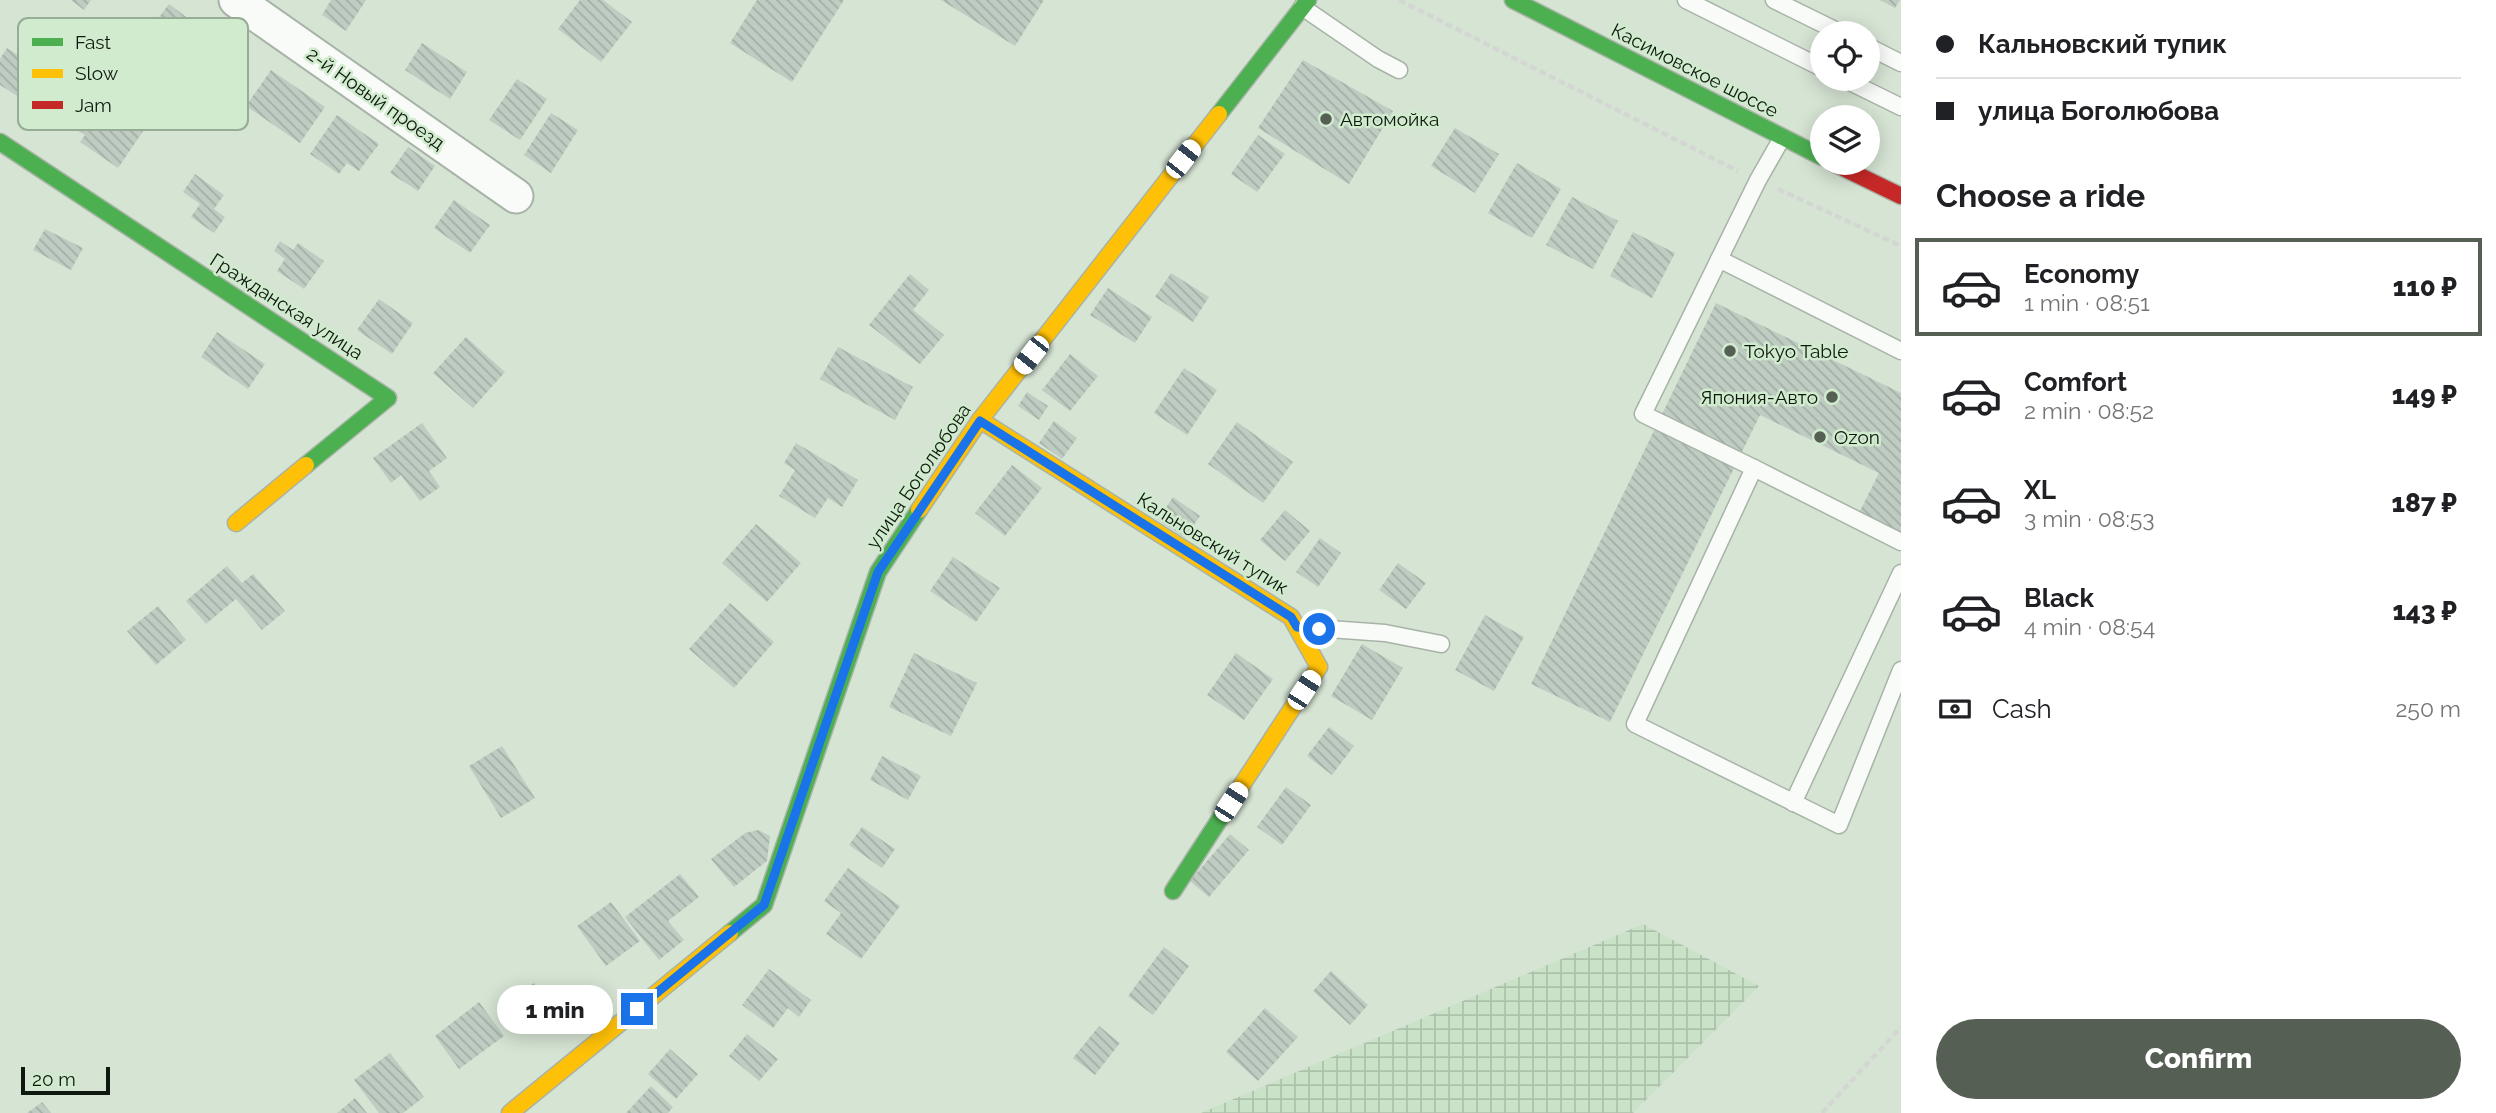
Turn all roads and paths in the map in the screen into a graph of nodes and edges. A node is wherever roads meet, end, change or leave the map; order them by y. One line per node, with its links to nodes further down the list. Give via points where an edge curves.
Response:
1 (236, 0): 21 (street, 2-й Новый проезд)
2 (1399, 0): 19 (path)
3 (1513, 0): 7 (street, Касимовское шоссе)
4 (1686, 0): 10 (lane)
5 (1774, 0): 8 (lane)
6 (1305, 4): 12 (lane); 25 (street, улица Боголюбова)
7 (1549, 8): 15 (street, Касимовское шоссе)
8 (1817, 21)
9 (1880, 52): 11 (lane)
10 (1810, 62)
11 (1901, 63)
12 (1399, 70)
13 (1868, 91): 14 (lane)
14 (1901, 107)
15 (1782, 138): 17 (street, Касимовское шоссе); 19 (lane)
16 (0, 142): 27 (street, Гражданская улица, via 388,398)
17 (1810, 151)
18 (1858, 175): 20 (street)
19 (1758, 180): 22 (path); 23 (lane)
20 (1901, 195)
21 (516, 196)
22 (1901, 246)
23 (1720, 259): 24 (lane); 26 (lane, via 1643,414)
24 (1901, 351)
25 (980, 421): 30 (street, Кальновский тупик, via 1291,617); 36 (street, улица Боголюбова, via 878,572 764,905)
26 (1754, 468): 28 (lane); 33 (lane, via 1635,724)
27 (236, 523)
28 (1901, 542)
29 (1901, 573): 33 (lane)
30 (1297, 627): 31 (lane, via 1385,633); 34 (street, Кальновский тупик, via 1319,667)
31 (1441, 644)
32 (1901, 670): 33 (lane, via 1839,825)
33 (1793, 803)
34 (1173, 891)
35 (1901, 1027): 37 (path)
36 (510, 1113)
37 (1822, 1113)

